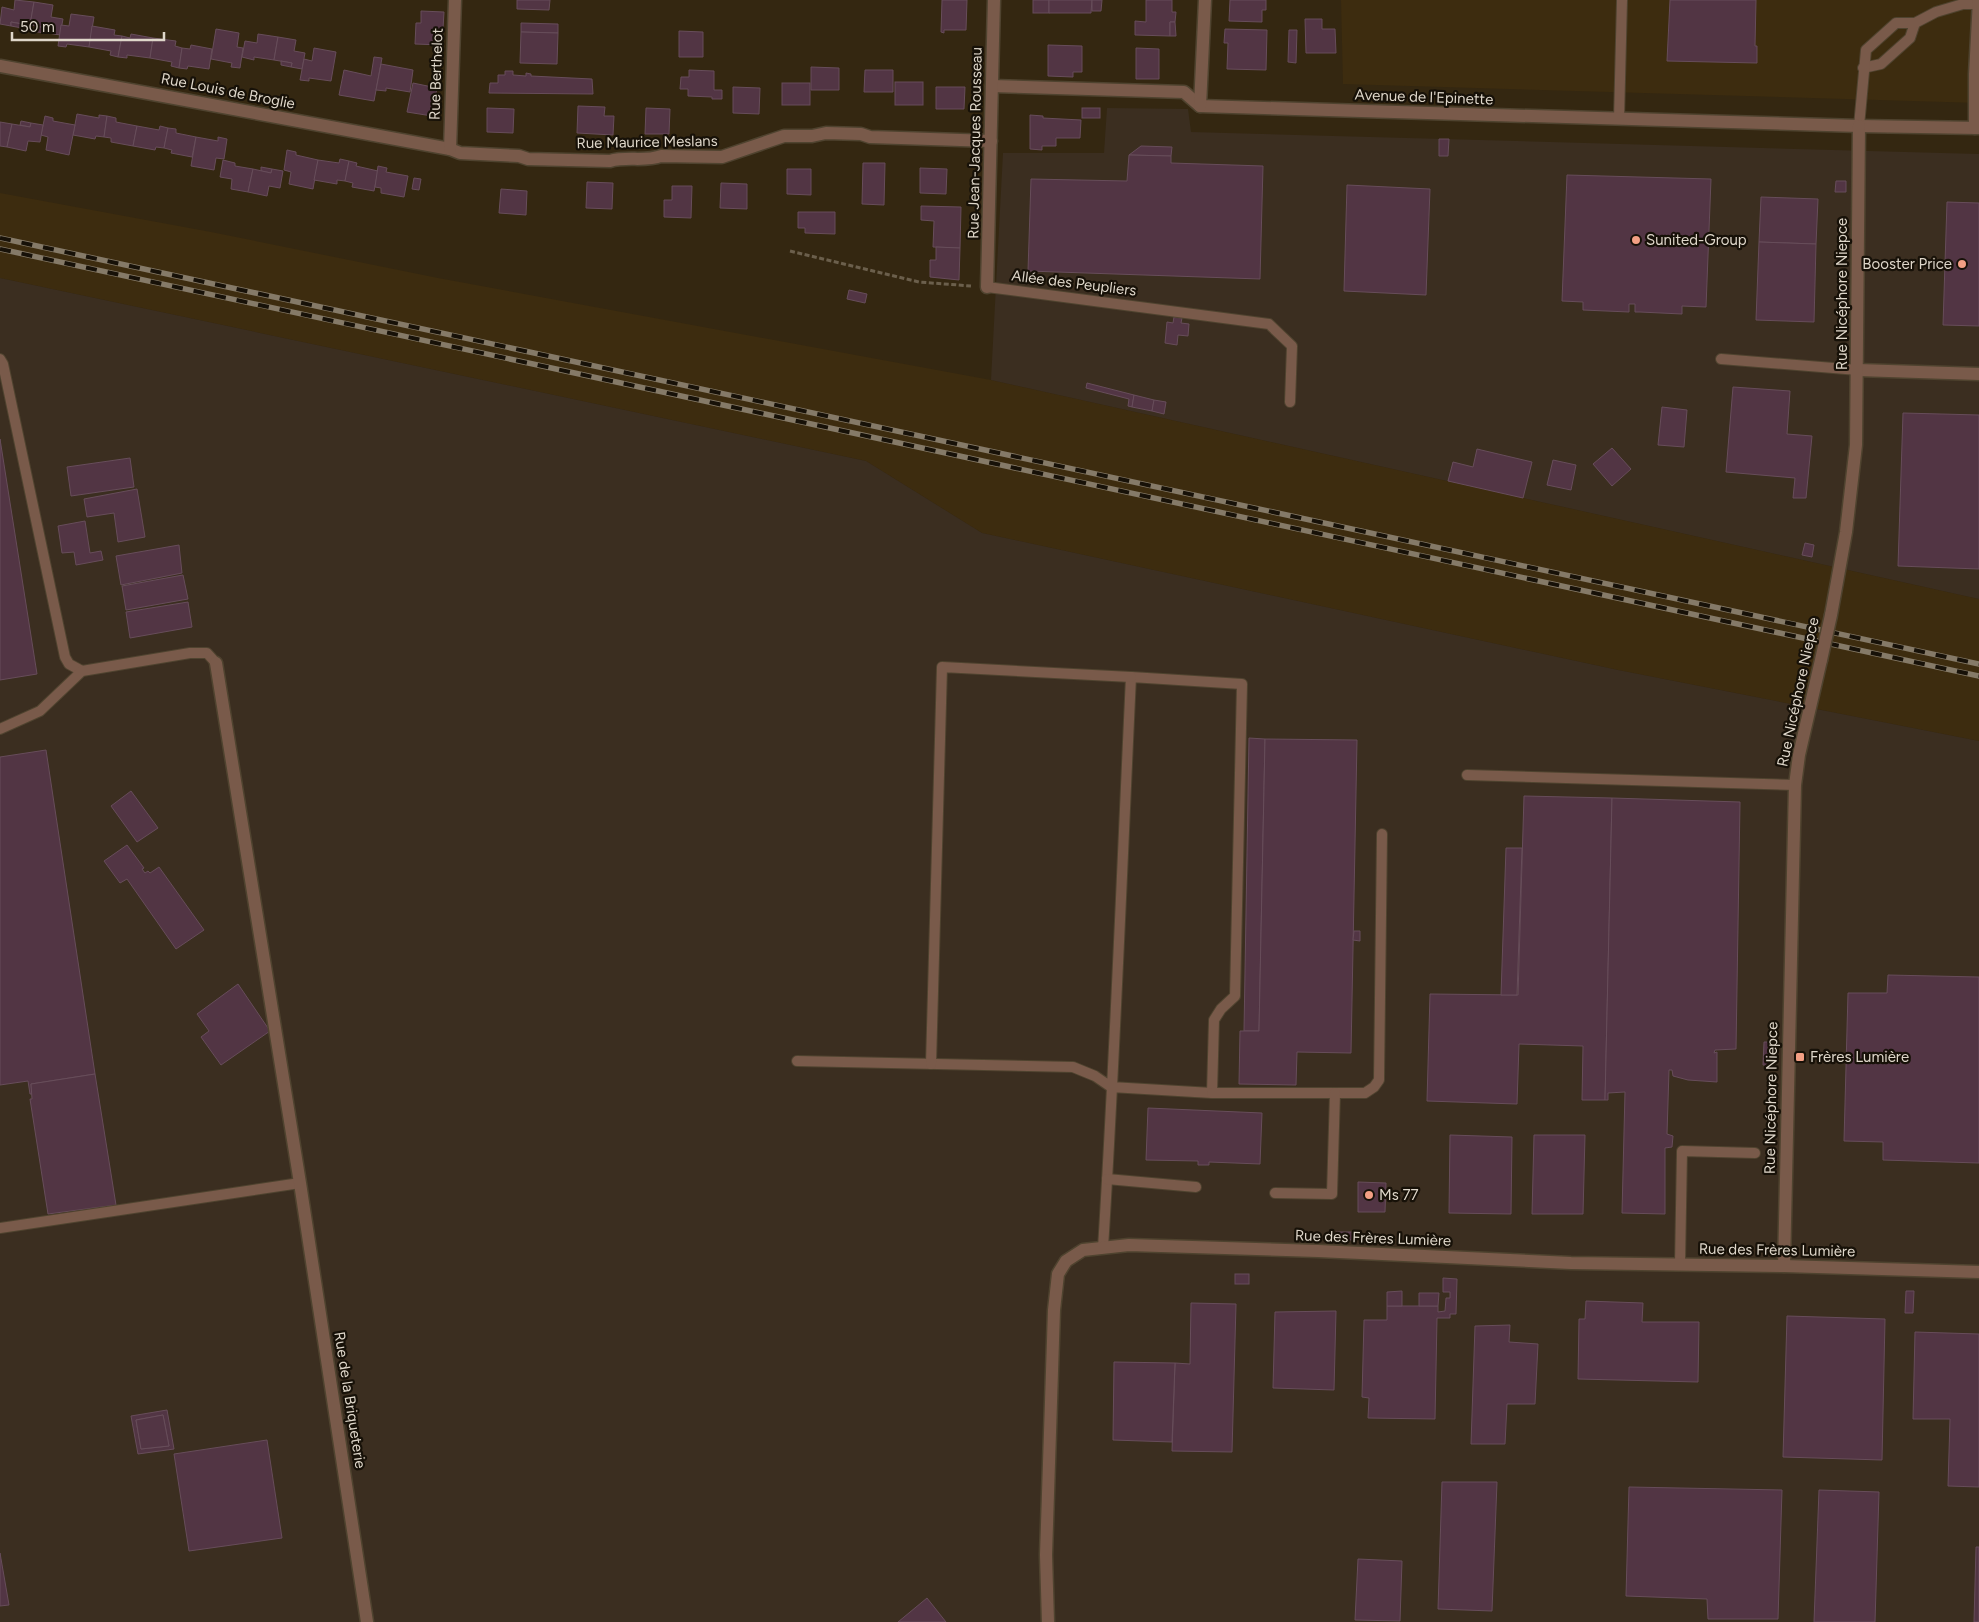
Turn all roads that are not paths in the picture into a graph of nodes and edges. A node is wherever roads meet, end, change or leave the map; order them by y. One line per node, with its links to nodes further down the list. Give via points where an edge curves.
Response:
1 (455, 0): 16 (street, Rue Berthelot)
2 (994, 0): 10 (street, Rue Jean-Jacques Rousseau)
3 (1205, 0): 11 (street)
4 (1622, 0): 12 (lane)
5 (1979, 0): 6 (street)
6 (1978, 4): 7 (lane, via 1964,4); 14 (street)
7 (1915, 22): 9 (lane, via 1910,38 1881,64); 9 (lane, via 1896,23 1866,50)
8 (0, 66): 16 (street, Rue Louis de Broglie)
9 (1863, 68): 13 (lane)
10 (992, 86): 11 (street, via 1184,92); 15 (street, Rue Jean-Jacques Rousseau)
11 (1200, 106): 12 (street, Avenue de l'Epinette)
12 (1619, 119): 13 (street, Avenue de l'Epinette)
13 (1859, 126): 14 (street, Avenue de l'Epinette); 20 (street, Rue Nicéphore Niepce)
14 (1977, 128)
15 (991, 140): 16 (street, Rue Maurice Meslans, via 826,133 784,136 722,158 661,156 610,160 528,159 460,154); 17 (street, Rue Jean-Jacques Rousseau)
16 (450, 149)
17 (988, 287): 22 (lane, Allée des Peupliers, via 1269,324 1292,346)
18 (0, 359): 24 (lane, via 4,364 65,656 69,664)
19 (1721, 359): 20 (lane)
20 (1858, 370): 21 (street); 28 (street, Rue Nicéphore Niepce, bridge, via 1856,445 1846,532)
21 (1979, 374)
22 (1290, 402)
23 (216, 663): 24 (lane, via 207,653 190,653); 37 (street, Rue de la Briqueterie)
24 (82, 671): 26 (lane, via 40,711)
25 (1131, 677): 31 (lane, via 942,667); 32 (lane); 33 (lane, via 1242,684 1235,996 1221,1008 1214,1020)
26 (0, 729)
27 (1467, 775): 28 (lane)
28 (1795, 785): 43 (street, Rue Nicéphore Niepce)
29 (1382, 834): 34 (lane, via 1379,1080 1365,1093)
30 (797, 1061): 31 (lane)
31 (931, 1064): 32 (lane, via 1073,1067)
32 (1111, 1087): 33 (lane); 36 (lane)
33 (1212, 1093): 34 (lane)
34 (1335, 1093): 39 (lane, via 1332,1194)
35 (1756, 1153): 42 (lane, via 1682,1152)
36 (1107, 1179): 38 (lane); 41 (lane)
37 (300, 1183): 40 (lane); 45 (street, Rue de la Briqueterie)
38 (1196, 1187)
39 (1275, 1193)
40 (0, 1228)
41 (1103, 1248): 42 (street, Rue des Frères Lumière, via 1129,1245 1571,1263); 46 (street, Rue des Frères Lumière, via 1083,1250 1066,1261 1058,1274 1046,1555)
42 (1680, 1264): 43 (street, Rue des Frères Lumière)
43 (1784, 1266): 44 (street, Rue des Frères Lumière)
44 (1979, 1272)
45 (367, 1622)
46 (1048, 1622)

